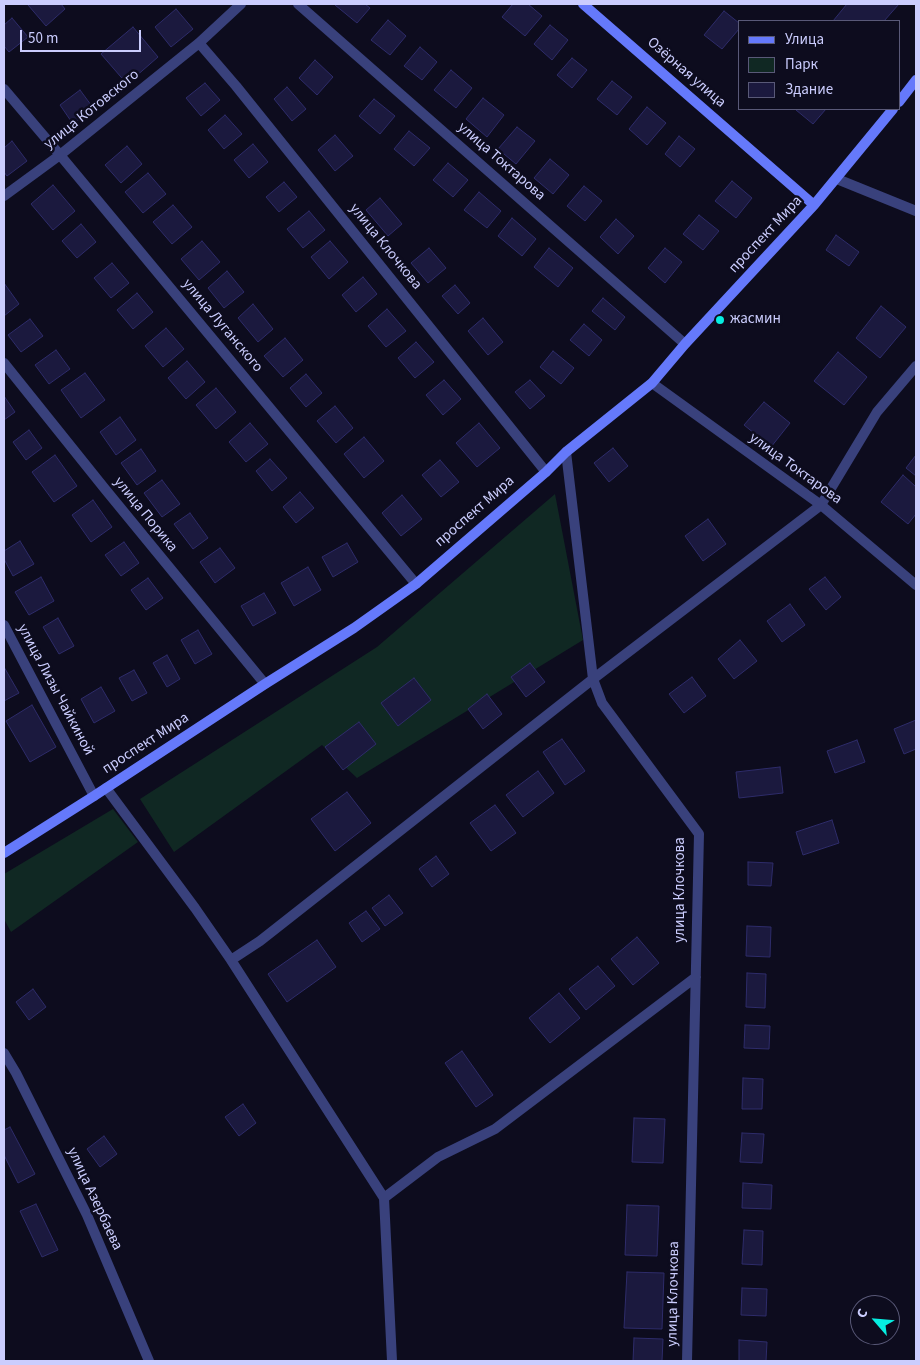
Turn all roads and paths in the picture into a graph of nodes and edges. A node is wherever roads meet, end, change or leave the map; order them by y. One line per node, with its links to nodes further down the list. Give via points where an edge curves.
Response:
1 (241, 4): 4 (street, улица Котовского)
2 (298, 4): 14 (street, улица Токтарова)
3 (582, 4): 12 (main road, Озёрная улица)
4 (199, 43): 9 (street, улица Котовского); 19 (street, улица Клочкова)
5 (916, 80): 7 (main road)
6 (4, 89): 9 (street, улица Луганского)
7 (900, 101)
8 (892, 110): 10 (main road, проспект Мира)
9 (60, 155): 11 (street, улица Котовского); 21 (street, улица Луганского)
10 (837, 179): 12 (main road, проспект Мира); 13 (street)
11 (4, 196)
12 (814, 205): 14 (main road, проспект Мира)
13 (916, 211)
14 (686, 344): 17 (main road, проспект Мира)
15 (4, 363): 25 (street, улица Порика)
16 (916, 366): 20 (street, via 877,412)
17 (652, 383): 18 (main road, проспект Мира); 20 (street, улица Токтарова)
18 (566, 452): 19 (main road, проспект Мира); 24 (street, улица Клочкова)
19 (546, 472): 21 (main road, проспект Мира)
20 (821, 505): 22 (street, улица Токтарова); 24 (street)
21 (416, 584): 25 (main road, проспект Мира)
22 (916, 585)
23 (4, 625): 27 (street, улица Лизы Чайкиной)
24 (593, 679): 29 (street, via 260,941); 30 (street, улица Клочкова, via 602,702 699,834)
25 (265, 684): 26 (main road, проспект Мира)
26 (106, 788): 27 (main road, проспект Мира); 29 (street)
27 (94, 796): 28 (main road, проспект Мира)
28 (4, 853)
29 (231, 960): 32 (street)
30 (696, 977): 32 (street, via 496,1129 438,1157); 35 (street, улица Клочкова)
31 (4, 1053): 33 (street, улица Азербаева, via 87,1215)
32 (384, 1198): 34 (street)
33 (149, 1361)
34 (392, 1361)
35 (687, 1361)

